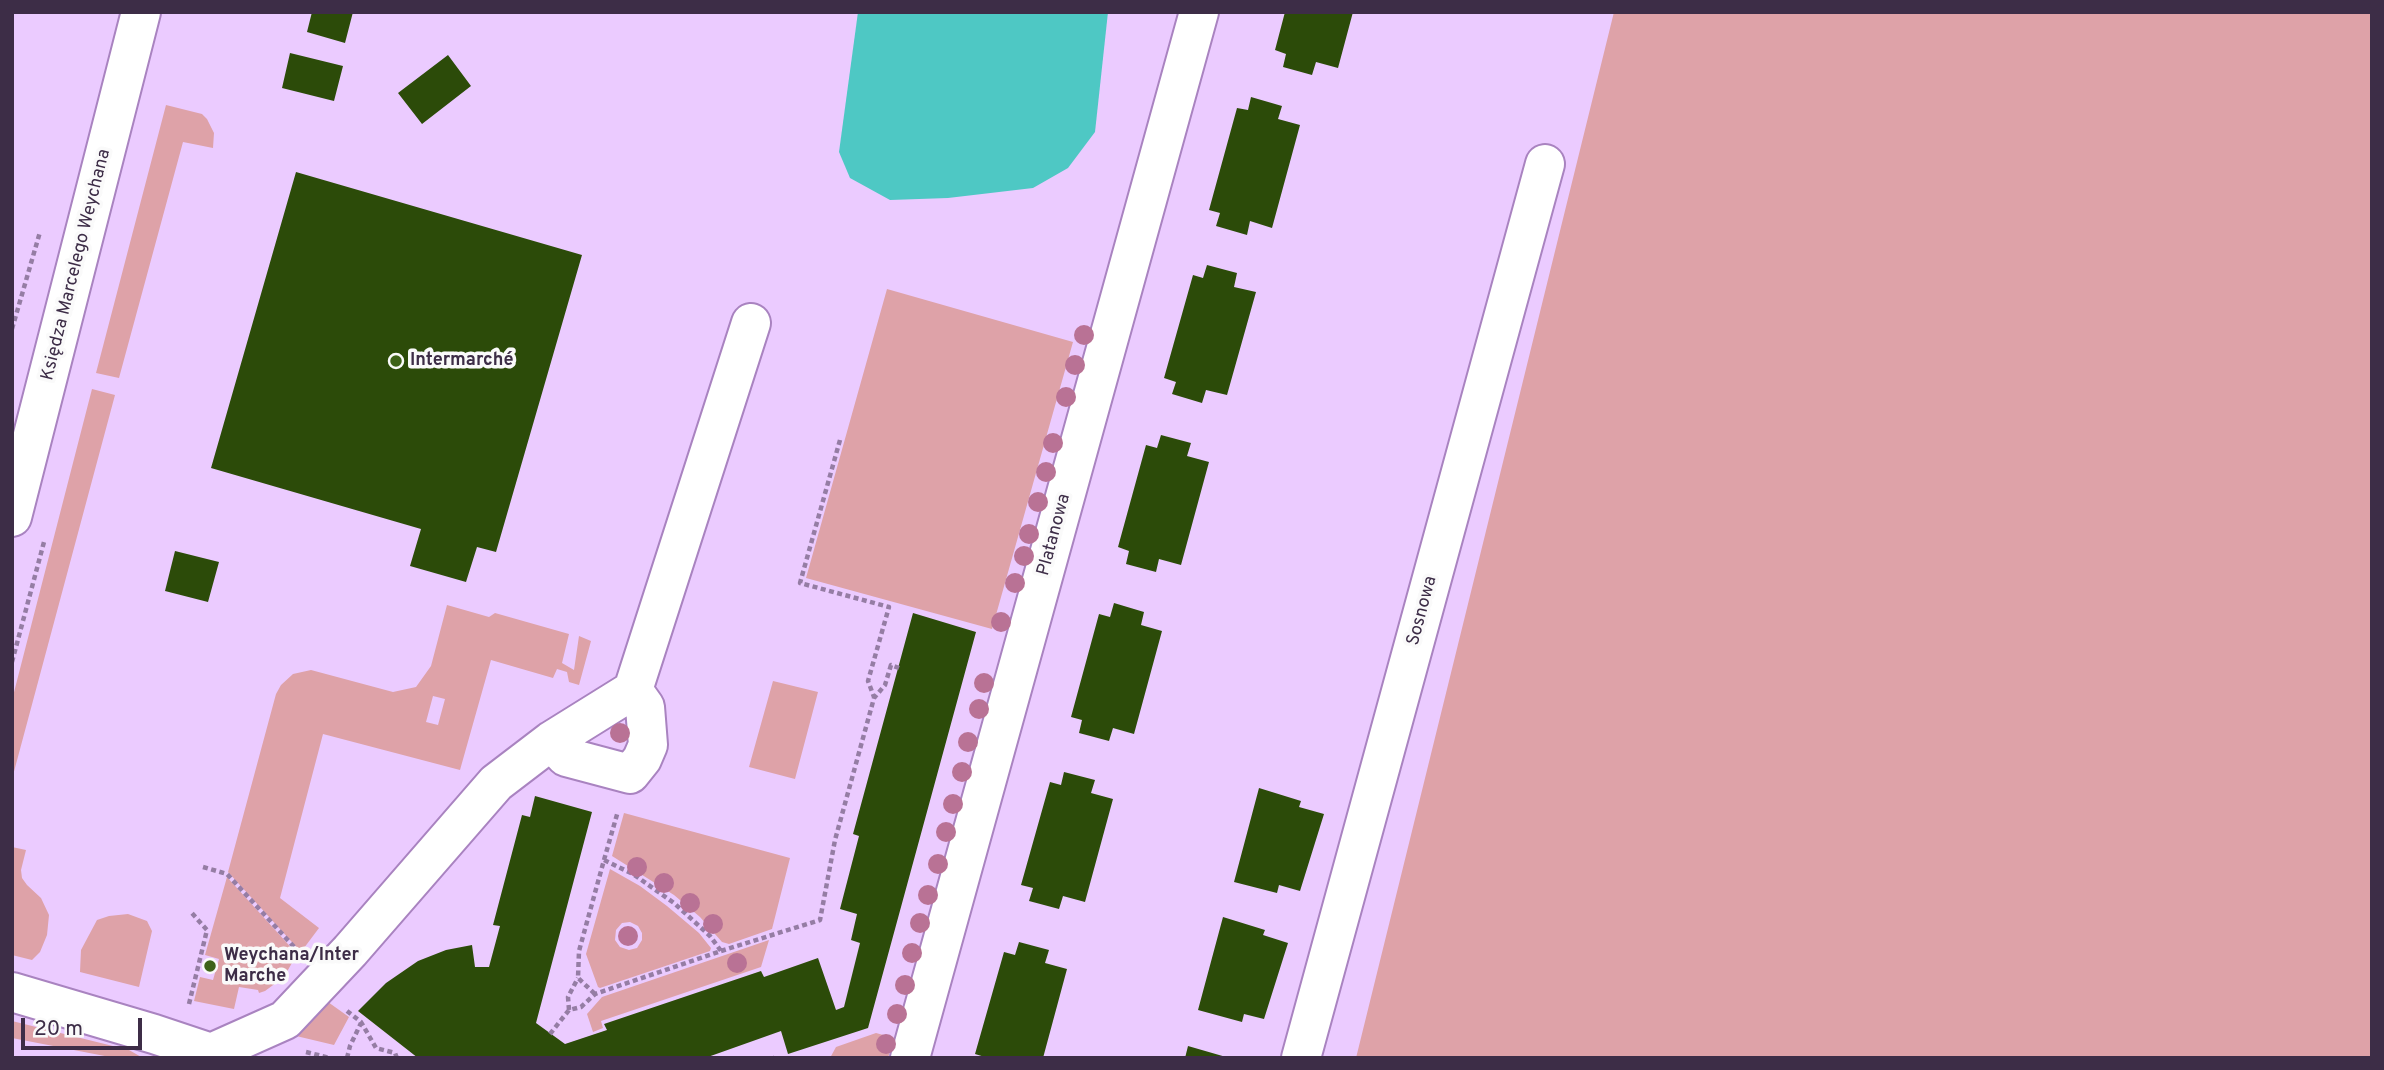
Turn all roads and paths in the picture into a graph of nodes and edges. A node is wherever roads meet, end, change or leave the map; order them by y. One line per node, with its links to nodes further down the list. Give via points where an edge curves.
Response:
1 (141, 12): 6 (street, Księdza Marcelego Weychana)
2 (1199, 12): 28 (street, Platanowa)
3 (1545, 163): 29 (street, Sosnowa)
4 (751, 323): 8 (street)
5 (839, 440): 9 (path, via 800,583 889,607 868,681)
6 (12, 517)
7 (898, 667): 9 (path, via 891,665 885,685)
8 (632, 690): 10 (street); 11 (street, via 645,707 648,745)
9 (874, 698): 15 (path, via 835,840 820,919)
10 (551, 741): 11 (street, via 566,757); 17 (street, via 496,783)
11 (630, 774): 12 (path)
12 (604, 860): 15 (path, via 674,903); 16 (path, via 579,951)
13 (203, 867): 17 (path, via 227,874 298,952)
14 (190, 911): 20 (path, via 207,930)
15 (721, 951): 19 (path)
16 (578, 978): 19 (path); 21 (path, via 568,996)
17 (316, 988): 25 (street, via 285,1020)
18 (12, 992): 25 (street)
19 (595, 994): 21 (path, via 581,1007)
20 (188, 1009)
21 (569, 1010): 23 (path)
22 (361, 1022): 26 (path)
23 (550, 1034)
24 (376, 1048): 27 (path, via 395,1053)
25 (211, 1055)
26 (347, 1058)
27 (397, 1058)
28 (910, 1058)
29 (1301, 1058)

